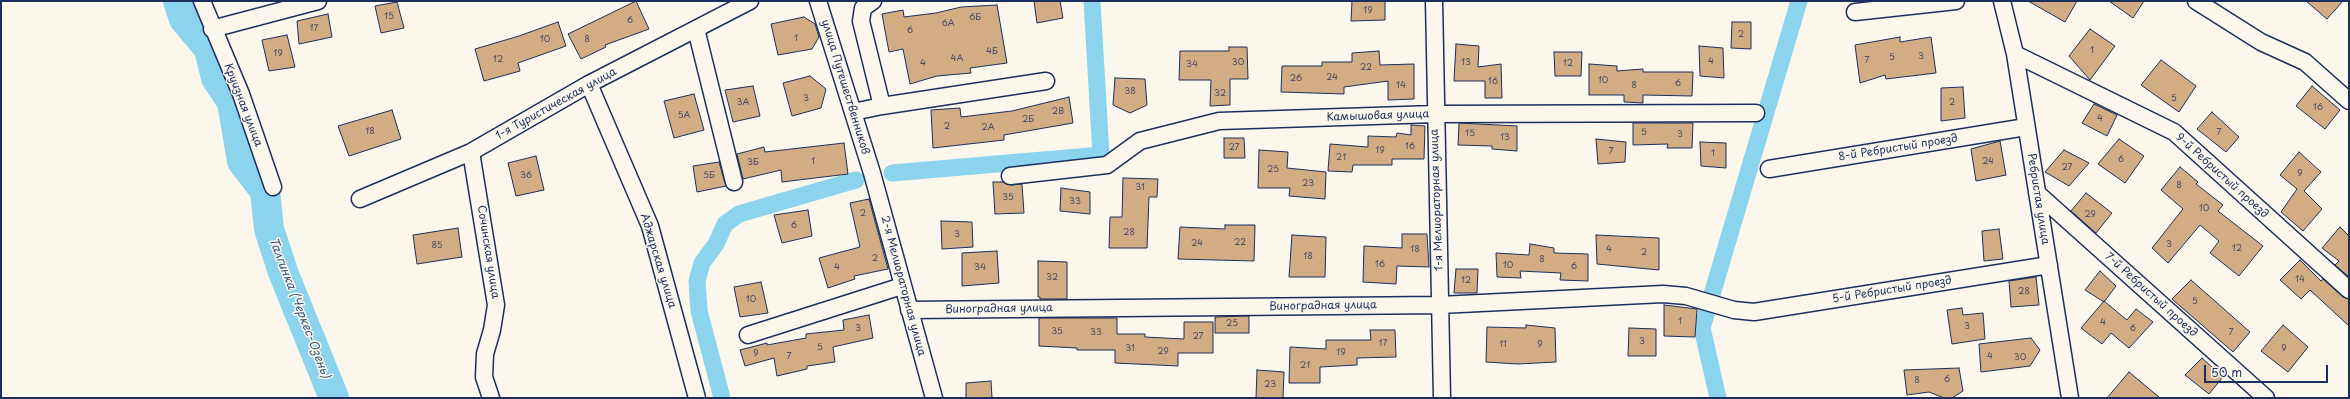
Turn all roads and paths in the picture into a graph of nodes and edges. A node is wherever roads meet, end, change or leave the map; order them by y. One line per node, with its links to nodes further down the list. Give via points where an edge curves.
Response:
1 (202, 1): 11 (street, Круизная улица)
2 (318, 1): 11 (street)
3 (750, 1): 12 (street, 1-я Туристическая улица)
4 (818, 1): 18 (street, улица Путешественников)
5 (873, 1): 17 (street, via 863,8 861,21)
6 (1434, 1): 20 (street, 1-я Мелиораторная улица)
7 (1956, 1): 10 (street)
8 (2002, 1): 13 (street, Ребристая улица)
9 (2196, 1): 16 (street, via 2261,42 2305,62)
10 (1855, 12)
11 (212, 29): 27 (street, Круизная улица, via 241,94)
12 (696, 30): 15 (street, 1-я Туристическая улица); 26 (street)
13 (2015, 54): 21 (street, Ребристая улица); 32 (street, 9-й Ребристый проезд, via 2174,132)
14 (1046, 81): 17 (street)
15 (588, 84): 22 (street, 1-я Туристическая улица); 38 (street, Аджарская улица, via 650,226)
16 (2349, 101)
17 (882, 106): 18 (street)
18 (853, 112): 24 (street, улица Путешественников)
19 (1756, 113): 20 (street, Камышовая улица)
20 (1435, 114): 25 (street, Камышовая улица, via 1219,122 1140,141 1107,165); 33 (street, 1-я Мелиораторная улица)
21 (2026, 127): 23 (street, 8-й Ребристый проезд); 28 (street, Ребристая улица)
22 (471, 152): 29 (street, 1-я Туристическая улица); 37 (street, Сочинская улица, via 496,305 485,354 484,377)
23 (1769, 169)
24 (872, 173): 31 (street, 2-я Мелиораторная улица)
25 (1010, 176)
26 (734, 182)
27 (273, 187)
28 (2037, 192): 30 (street, Ребристая улица); 42 (street, 7-й Ребристый проезд)
29 (360, 199)
30 (2049, 264): 35 (street, 5-й Ребристый проезд, via 1754,312); 41 (street, Ребристая улица)
31 (902, 286): 34 (street, 2-я Мелиораторная улица); 36 (street)
32 (2349, 290)
33 (1440, 305): 34 (street, Виноградная улица); 35 (street, Виноградная улица, via 1663,294 1686,296); 40 (street, 1-я Мелиораторная улица)
34 (909, 310): 39 (street, 2-я Мелиораторная улица)
35 (1734, 310)
36 (748, 335)
37 (491, 398)
38 (697, 398)
39 (934, 398)
40 (1442, 398)
41 (2070, 398)
42 (2266, 398)

